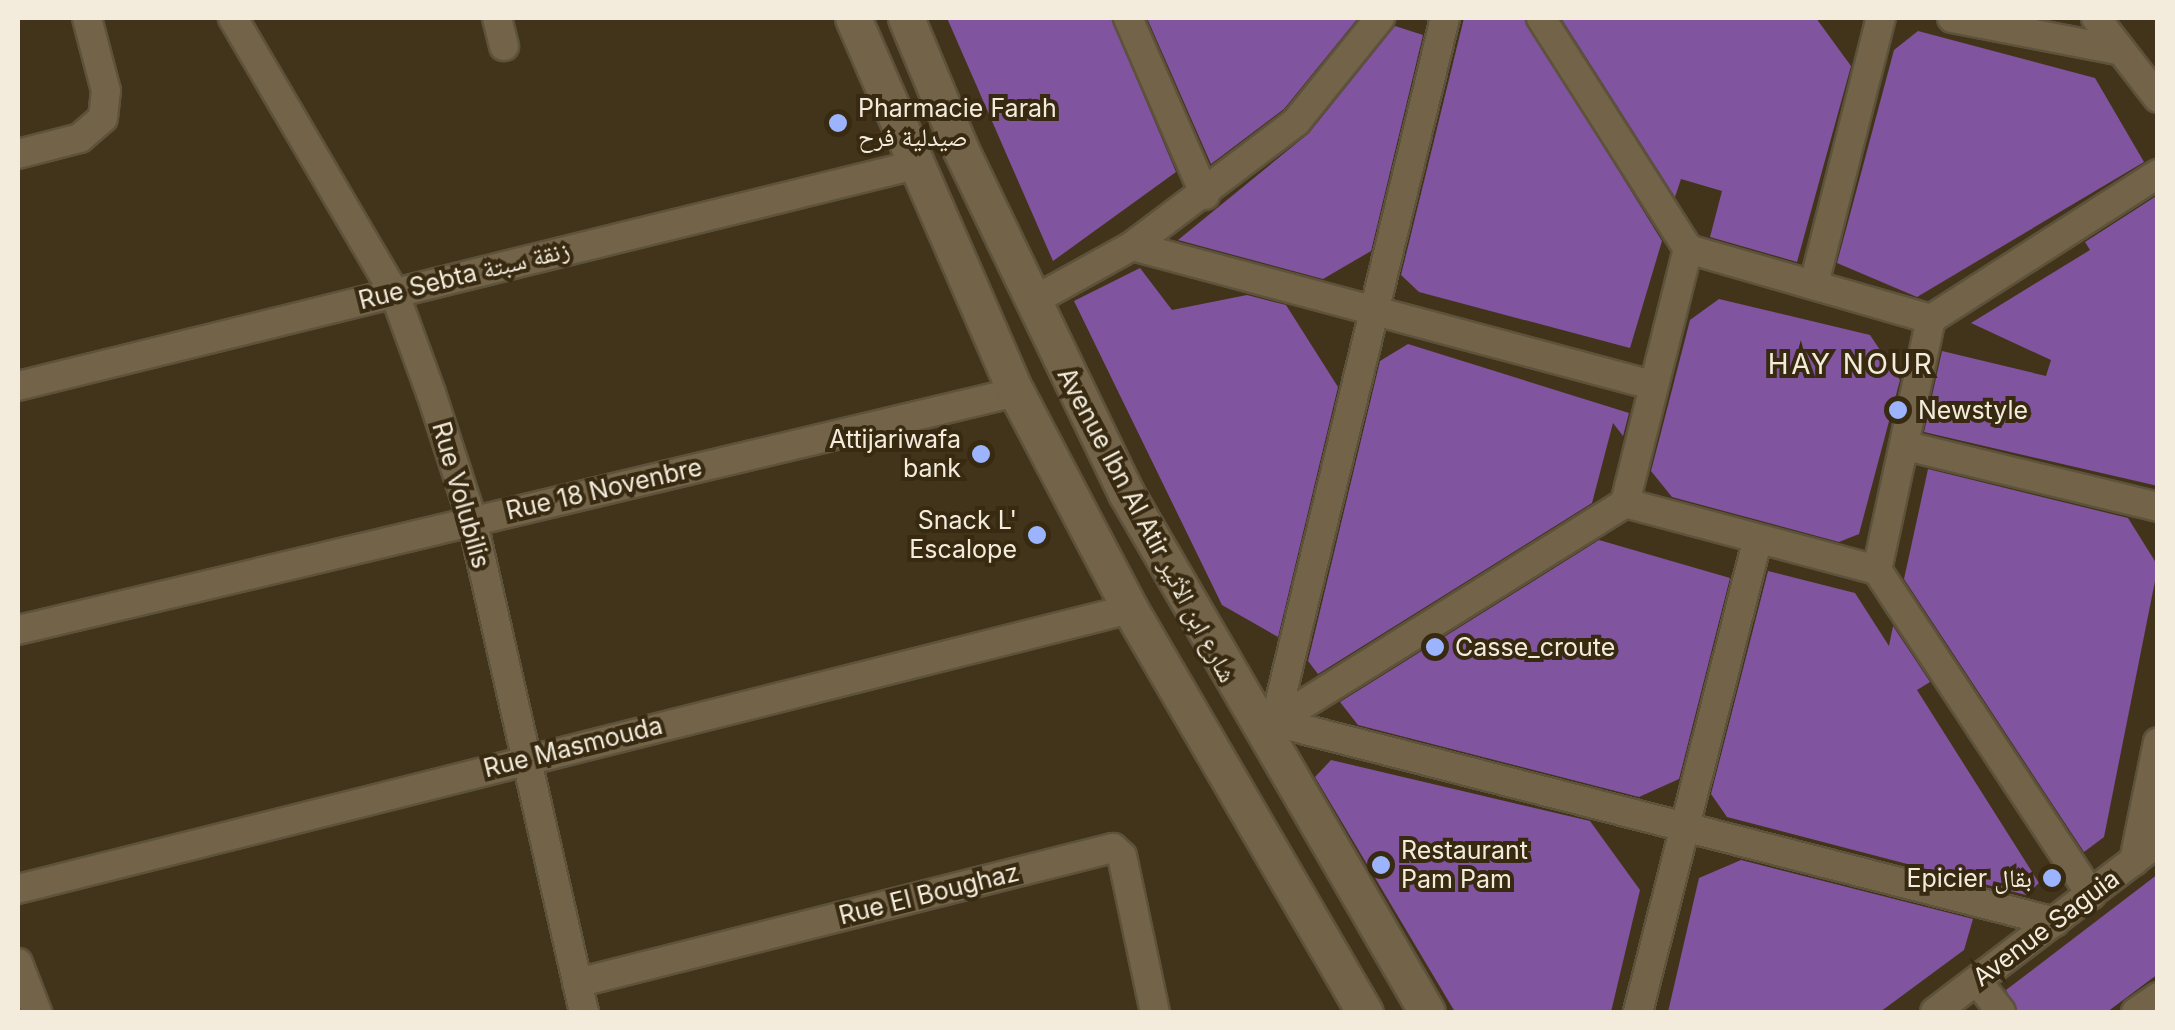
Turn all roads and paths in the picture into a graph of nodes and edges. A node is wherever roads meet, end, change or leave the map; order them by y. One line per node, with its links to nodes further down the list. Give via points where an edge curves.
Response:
1 (87, 18): 16 (street, via 106,91 103,118 80,138)
2 (233, 18): 23 (street, Rue Volubilis)
3 (497, 18): 13 (street)
4 (853, 18): 17 (street, Avenue Ibn Al Atir شارع ابن الأثير)
5 (906, 18): 24 (street, Avenue Ibn Al Atir شارع ابن الأثير)
6 (1128, 18): 19 (street)
7 (1380, 18): 19 (street, via 1296,122)
8 (1445, 18): 25 (street)
9 (1541, 18): 21 (street)
10 (1882, 18): 22 (street)
11 (1952, 18): 14 (street)
12 (2096, 18): 14 (street)
13 (504, 46)
14 (2122, 50): 15 (street)
15 (2158, 98)
16 (18, 154)
17 (912, 166): 23 (street, Rue Sebta زنقة سبتة); 29 (street, Avenue Ibn Al Atir شارع ابن الأثير)
18 (2158, 174): 26 (street)
19 (1206, 195): 20 (street)
20 (1132, 246): 24 (street); 25 (street)
21 (1688, 250): 22 (street); 27 (street)
22 (1814, 284): 26 (street)
23 (394, 292): 28 (street, Rue Sebta زنقة سبتة); 33 (street, Rue Volubilis)
24 (1031, 302): 38 (street, Avenue Ibn Al Atir شارع ابن الأثير)
25 (1374, 310): 27 (street); 38 (street)
26 (1931, 319): 30 (street)
27 (1652, 385): 31 (street)
28 (18, 386)
29 (1016, 392): 33 (street, Rue 18 Novenbre); 36 (street, Avenue Ibn Al Atir شارع ابن الأثير)
30 (1906, 446): 32 (street); 35 (street)
31 (1625, 504): 34 (street); 38 (street)
32 (2158, 507)
33 (472, 520): 37 (street, Rue 18 Novenbre); 40 (street, Rue Volubilis)
34 (1758, 538): 35 (street); 41 (street)
35 (1876, 570): 45 (street)
36 (1130, 609): 40 (street, Rue Masmouda); 54 (street, Avenue Ibn Al Atir شارع ابن الأثير)
37 (18, 630)
38 (1267, 727): 41 (street); 55 (street, Avenue Ibn Al Atir شارع ابن الأثير)
39 (2158, 742): 43 (street)
40 (526, 758): 44 (street, Rue Masmouda); 49 (street, Rue Volubilis)
41 (1687, 826): 46 (street); 56 (street)
42 (2158, 842): 43 (street, Avenue Saguia)
43 (2134, 860): 45 (street, Avenue Saguia)
44 (18, 889)
45 (2091, 895): 46 (street, Avenue Saguia)
46 (2055, 922): 48 (street, Avenue Saguia)
47 (18, 963): 51 (street)
48 (1976, 981): 57 (street, Avenue Saguia); 58 (street)
49 (577, 983): 52 (street, Rue Volubilis); 53 (street, Rue El Boughaz, via 1112,848 1122,856)
50 (2158, 996): 59 (street)
51 (37, 1012)
52 (584, 1012)
53 (1154, 1012)
54 (1363, 1012)
55 (1427, 1012)
56 (1638, 1012)
57 (1935, 1012)
58 (2002, 1012)
59 (2136, 1012)

